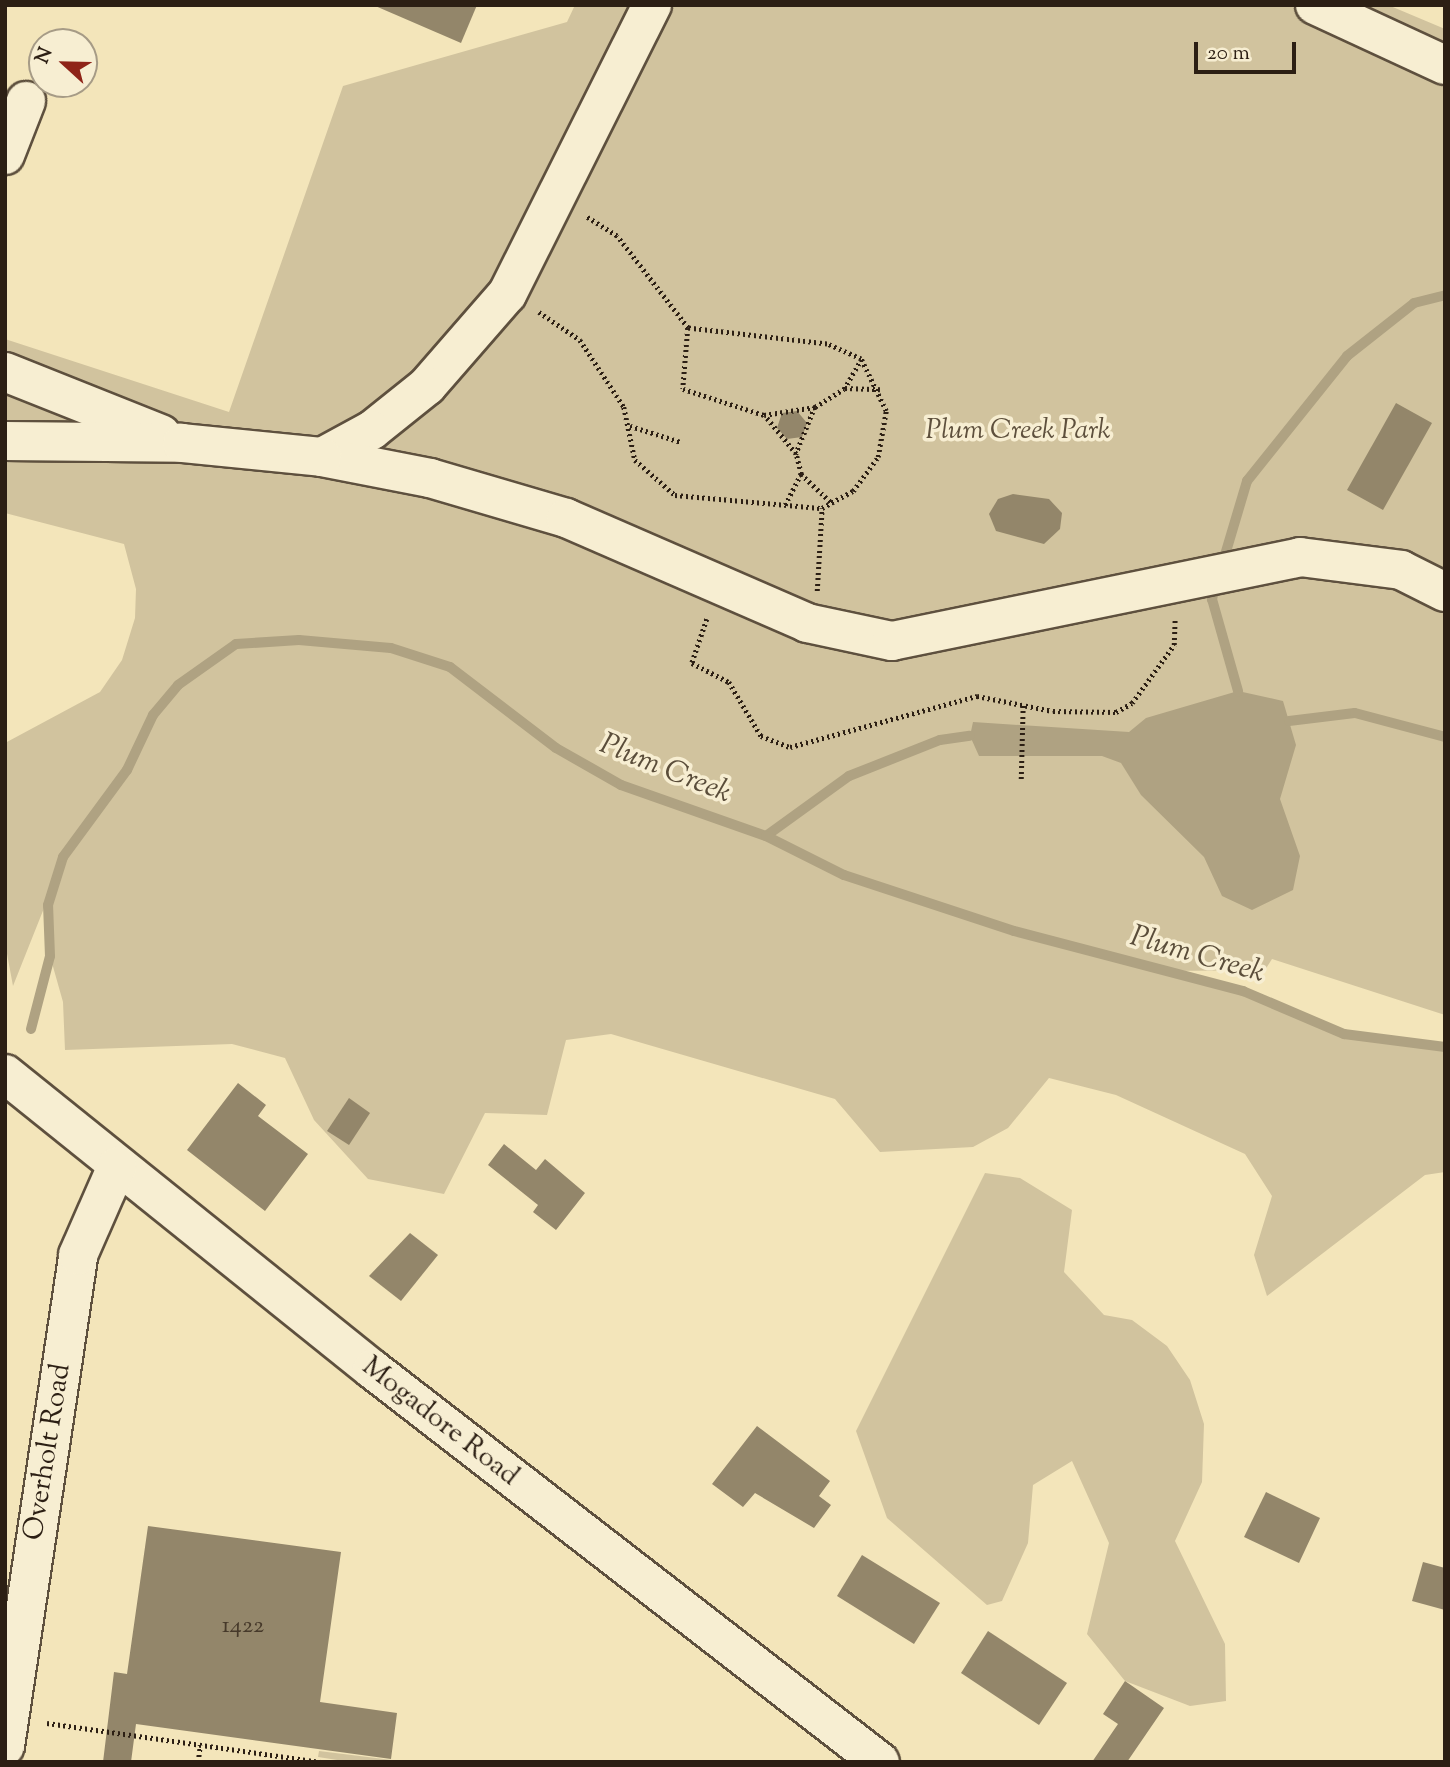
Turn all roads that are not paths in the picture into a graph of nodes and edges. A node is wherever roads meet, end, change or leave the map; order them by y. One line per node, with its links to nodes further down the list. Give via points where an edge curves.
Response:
1 (652, 5): 9 (street, via 507,294 427,386 372,430)
2 (1315, 5): 3 (street)
3 (1445, 65)
4 (26, 101): 5 (street)
5 (5, 155)
6 (5, 372): 8 (street)
7 (5, 442): 8 (street)
8 (183, 443): 9 (street)
9 (322, 457): 10 (street, via 430,478 566,518 807,623 892,641 1300,557 1346,558 1401,570)
10 (1445, 592)
11 (5, 1074): 12 (street, Mogadore Road)
12 (117, 1166): 13 (street, Overholt Road, via 78,1255); 14 (street, Mogadore Road)
13 (5, 1746)
14 (880, 1762)

